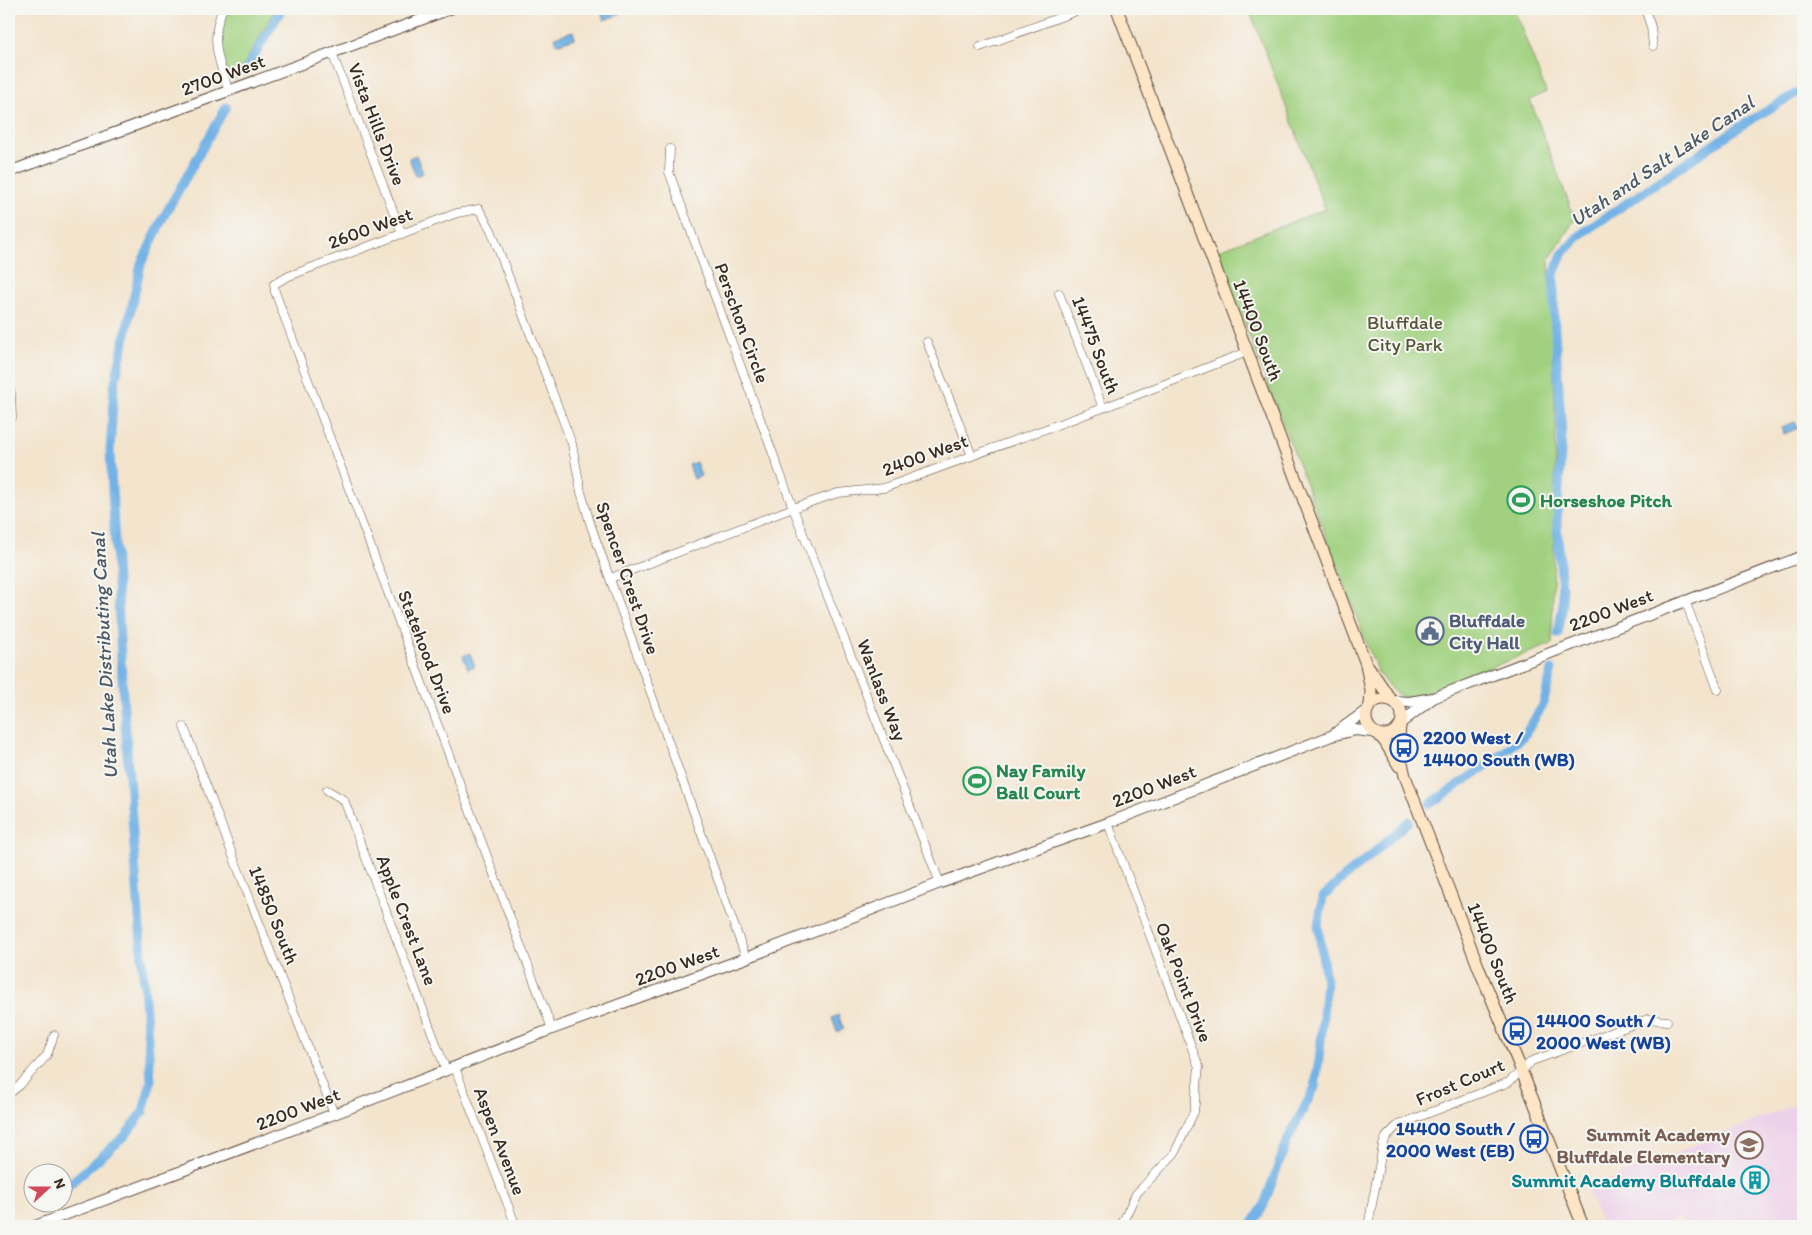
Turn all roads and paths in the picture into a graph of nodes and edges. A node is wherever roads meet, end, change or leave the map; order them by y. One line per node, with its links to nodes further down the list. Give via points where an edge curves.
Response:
1 (223, 9): 9 (street, via 215,41)
2 (450, 9): 8 (street, 2700 West)
3 (1082, 9): 7 (street)
4 (1117, 9): 17 (main road, 14400 South)
5 (1645, 9): 6 (street)
6 (1653, 46)
7 (980, 47)
8 (332, 53): 9 (street, 2700 West); 13 (street, Vista Hills Drive)
9 (229, 91): 11 (street, 2700 West)
10 (670, 148): 22 (street, Perschon Circle, via 669,172)
11 (9, 172)
12 (480, 209): 13 (street, 2600 West, via 457,213); 24 (street, Spencer Crest Drive, via 491,230 572,444 581,492)
13 (402, 234): 14 (street, 2600 West, via 297,272)
14 (274, 284): 41 (street, Statehood Drive, via 280,308)
15 (1059, 293): 19 (street, 14475 South)
16 (927, 342): 21 (street)
17 (1247, 352): 19 (street, 2400 West); 26 (main road, 14400 South)
18 (9, 386): 20 (street)
19 (1103, 408): 21 (street, 2400 West)
20 (12, 418)
21 (972, 456): 22 (street, 2400 West, via 884,488 838,493)
22 (793, 508): 24 (street, 2400 West); 38 (street, Wanlass Way)
23 (1803, 556): 25 (street, 2200 West)
24 (611, 578): 39 (street, Spencer Crest Drive)
25 (1685, 600): 27 (street); 28 (street, 2200 West)
26 (1366, 664): 29 (main road, 14400 South); 30 (main road, 14400 South, via 1371,692)
27 (1718, 690)
28 (1433, 698): 29 (street, 2200 West, via 1409,702); 31 (street, 2200 West)
29 (1393, 700): 30 (main road, via 1378,699); 31 (main road, via 1403,715)
30 (1368, 708): 33 (main road, via 1367,722); 34 (street, 2200 West)
31 (1401, 725): 33 (main road, via 1390,734); 35 (main road, 14400 South, via 1398,745)
32 (184, 727): 46 (street, 14850 South)
33 (1376, 733): 34 (street, 2200 West, via 1354,730); 35 (main road, 14400 South)
34 (1331, 736): 37 (street, 2200 West)
35 (1405, 776): 44 (main road, 14400 South)
36 (327, 790): 43 (street, Apple Crest Lane, via 344,800)
37 (1108, 823): 38 (street, 2200 West); 49 (street, Oak Point Drive, via 1199,1067 1194,1112 1174,1154 1136,1194)
38 (940, 883): 39 (street, 2200 West)
39 (746, 958): 41 (street, 2200 West)
40 (1666, 1021): 44 (street, Frost Court, via 1648,1019 1532,1061)
41 (552, 1030): 43 (street, 2200 West)
42 (54, 1035): 45 (street, via 47,1055)
43 (450, 1069): 46 (street, 2200 West); 48 (street, Aspen Avenue)
44 (1522, 1071): 50 (street, Frost Court, via 1509,1082 1405,1122 1391,1131 1383,1145); 51 (main road, 14400 South)
45 (9, 1094)
46 (334, 1114): 47 (street, 2200 West)
47 (34, 1226)
48 (516, 1226)
49 (1121, 1226)
50 (1368, 1226)
51 (1582, 1226)

